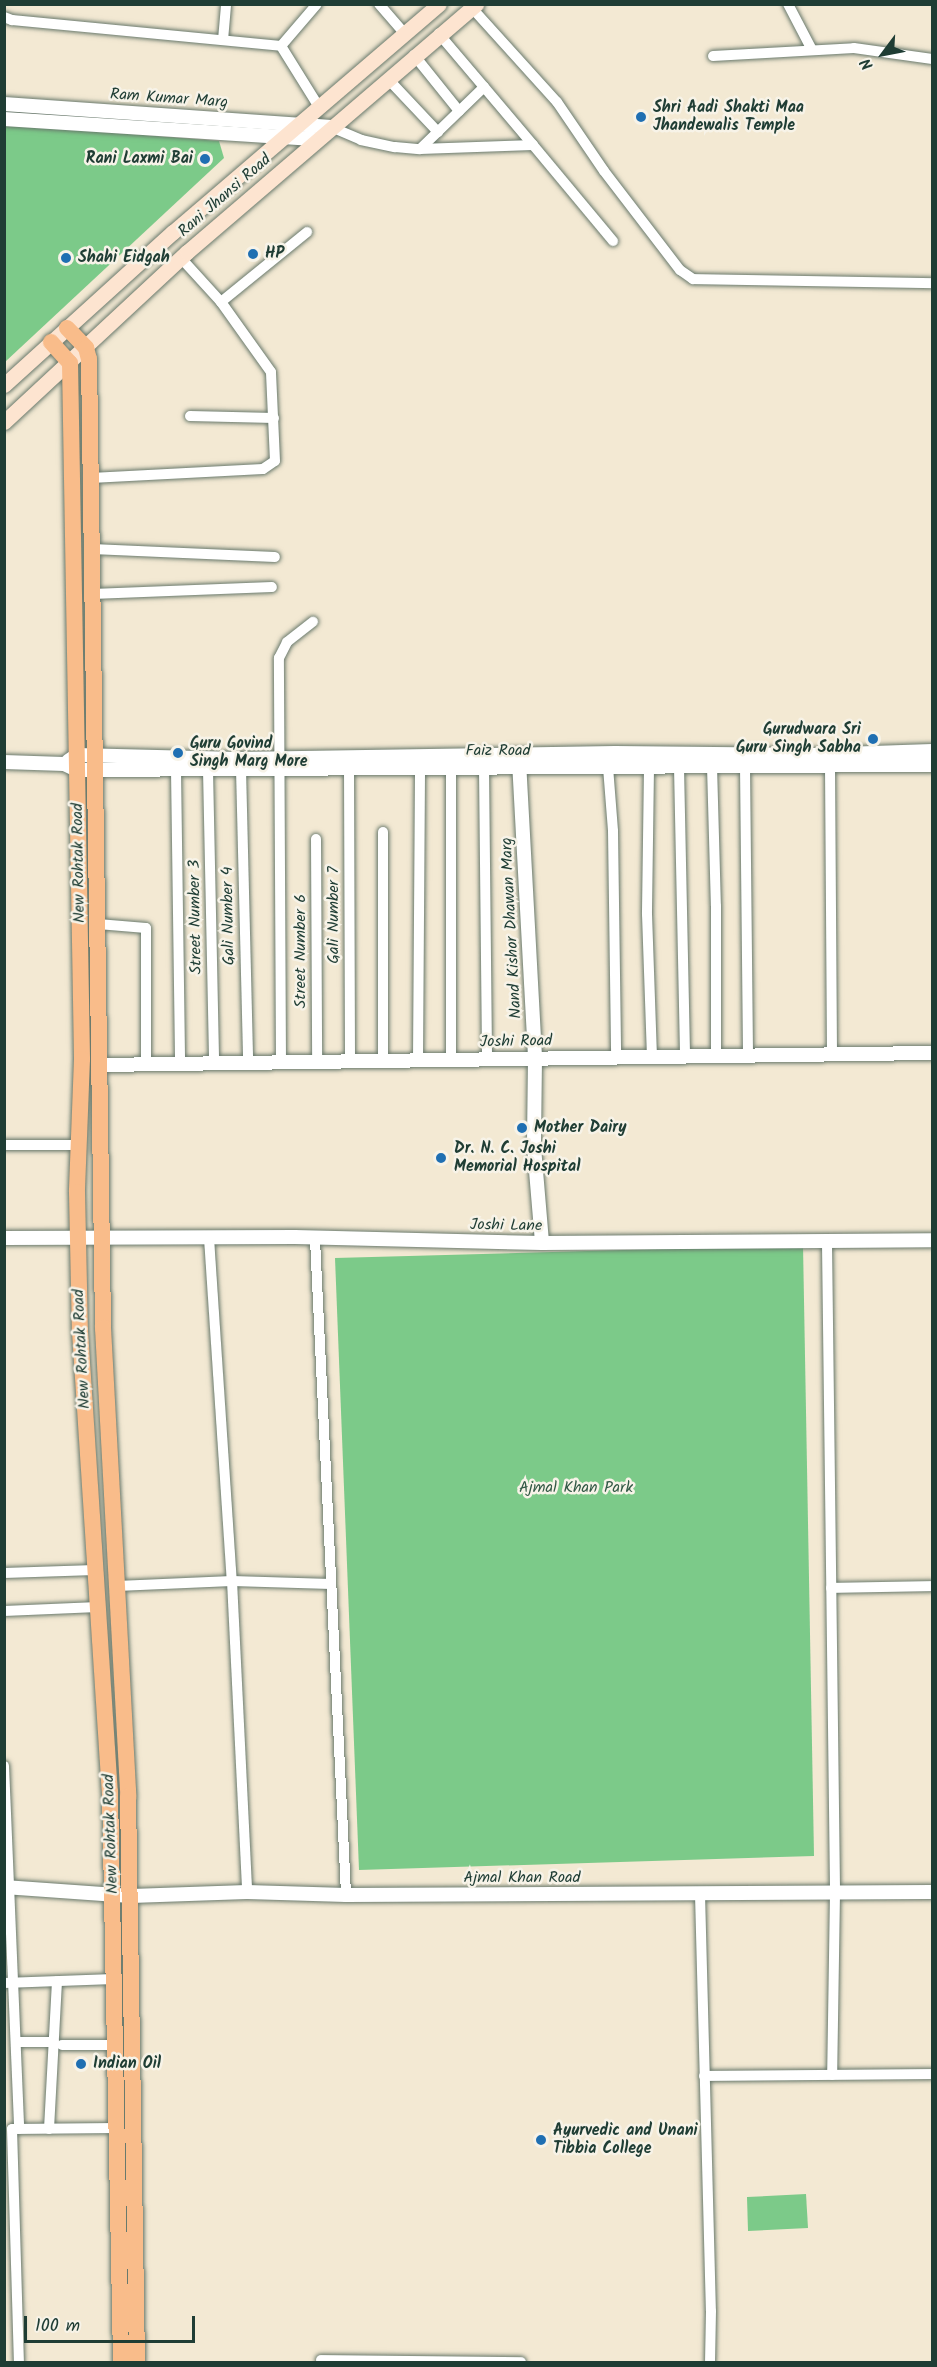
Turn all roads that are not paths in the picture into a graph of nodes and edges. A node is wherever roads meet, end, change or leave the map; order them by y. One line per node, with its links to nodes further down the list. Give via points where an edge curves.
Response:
1 (226, 4): 10 (street)
2 (380, 4): 8 (street)
3 (439, 4): 8 (main road, Rani Jhansi Road)
4 (788, 4): 12 (street)
5 (312, 6): 11 (street)
6 (474, 6): 9 (main road, Rani Jhansi Road); 32 (street, via 556,102 680,270 693,279)
7 (4, 17): 10 (street)
8 (405, 34): 19 (main road, Rani Jhansi Road)
9 (439, 34): 13 (main road, Rani Jhansi Road); 17 (street)
10 (223, 40): 11 (street)
11 (281, 46): 19 (street)
12 (812, 50): 14 (street); 15 (street, via 854,48)
13 (414, 55): 16 (main road, Rani Jhansi Road); 20 (street)
14 (713, 56)
15 (933, 59)
16 (388, 79): 23 (main road, Rani Jhansi Road); 24 (street)
17 (484, 87): 20 (street); 27 (street)
18 (4, 104): 22 (street, Ram Kumar Marg)
19 (319, 107): 22 (main road, Rani Jhansi Road)
20 (459, 111): 24 (street)
21 (4, 119): 25 (street)
22 (298, 125): 23 (street, Ram Kumar Marg); 25 (main road, Rani Jhansi Road)
23 (331, 127): 26 (main road, Rani Jhansi Road); 28 (street, via 361,140)
24 (438, 132): 28 (street)
25 (285, 136): 26 (street); 34 (main road, Rani Jhansi Road)
26 (317, 139): 31 (main road, Rani Jhansi Road)
27 (533, 145): 28 (street); 30 (street)
28 (420, 149)
29 (307, 232): 33 (street)
30 (613, 241)
31 (181, 258): 33 (street); 36 (main road, Rani Jhansi Road)
32 (933, 283)
33 (221, 302): 40 (street, via 271,372)
34 (67, 328): 35 (main road, Rani Jhansi Road); 36 (main road)
35 (51, 342): 37 (main road); 38 (main road, Rani Jhansi Road)
36 (86, 348): 37 (main road, Rani Jhansi Road); 42 (main road, New Rohtak Road)
37 (70, 363): 41 (main road, Rani Jhansi Road); 51 (main road, New Rohtak Road)
38 (4, 385)
39 (190, 416): 40 (street)
40 (274, 418): 42 (street, via 274,461 264,469)
41 (4, 422)
42 (91, 478): 43 (main road, New Rohtak Road)
43 (92, 549): 44 (street); 46 (main road, New Rohtak Road)
44 (275, 557)
45 (272, 587): 46 (street)
46 (92, 594): 52 (main road, New Rohtak Road)
47 (313, 622): 53 (street, via 287,642 279,658)
48 (933, 751): 50 (street, via 814,755 615,753)
49 (4, 762): 51 (street)
50 (519, 762): 53 (street); 59 (street, Faiz Road); 63 (street, Faiz Road); 79 (street, Nand Kishor Dhawan Marg)
51 (73, 763): 52 (street); 91 (main road, New Rohtak Road, via 82,1059)
52 (95, 763): 53 (street); 66 (street, Faiz Road); 70 (main road, New Rohtak Road)
53 (279, 763): 61 (street, Faiz Road); 65 (street, Faiz Road); 84 (street)
54 (933, 765): 57 (street, Faiz Road)
55 (712, 766): 56 (street, Faiz Road); 60 (street, Faiz Road); 75 (street)
56 (745, 766): 57 (street, Faiz Road); 73 (street)
57 (830, 766): 72 (street)
58 (451, 767): 62 (street, Faiz Road); 63 (street, Faiz Road); 81 (street)
59 (608, 767): 64 (street, Faiz Road); 76 (street, via 613,831)
60 (679, 767): 64 (street, Faiz Road); 74 (street)
61 (349, 768): 62 (street, Faiz Road); 82 (street, Gali Number 7)
62 (420, 768): 80 (street)
63 (484, 768): 78 (street)
64 (649, 768): 77 (street, via 647,914)
65 (241, 769): 67 (street, Faiz Road); 88 (street, Gali Number 4)
66 (176, 770): 67 (street, Faiz Road); 86 (street)
67 (208, 770): 87 (street, Street Number 3)
68 (383, 832): 83 (street)
69 (316, 839): 85 (street, Street Number 6)
70 (99, 924): 89 (street, via 146,928); 90 (main road, New Rohtak Road)
71 (933, 1053): 72 (street, Joshi Road)
72 (832, 1054): 73 (street, Joshi Road)
73 (748, 1055): 75 (street, Joshi Road)
74 (685, 1056): 75 (street, Joshi Road); 77 (street, Joshi Road)
75 (716, 1056)
76 (616, 1057): 77 (street, Joshi Road); 79 (street, Joshi Road)
77 (652, 1057)
78 (487, 1059): 79 (street, Joshi Road); 81 (street, Joshi Road)
79 (535, 1059): 99 (street, Nand Kishor Dhawan Marg, via 534,1147)
80 (418, 1060): 81 (street, Joshi Road); 83 (street, Joshi Road)
81 (451, 1060)
82 (350, 1061): 83 (street, Joshi Road); 85 (street, Joshi Road)
83 (383, 1061)
84 (281, 1062): 85 (street, Joshi Road); 88 (street, Joshi Road)
85 (317, 1062)
86 (180, 1063): 87 (street, Joshi Road); 89 (street, Joshi Road)
87 (214, 1063): 88 (street, Joshi Road)
88 (248, 1063)
89 (146, 1064): 90 (street, Joshi Road)
90 (100, 1065): 95 (main road, New Rohtak Road)
91 (79, 1144): 92 (street); 93 (main road, New Rohtak Road)
92 (4, 1145)
93 (78, 1237): 94 (street, Joshi Lane); 95 (street, Joshi Lane); 101 (main road, New Rohtak Road)
94 (4, 1238)
95 (102, 1238): 96 (street, Joshi Lane); 105 (main road, New Rohtak Road)
96 (209, 1238): 97 (street, Joshi Lane); 103 (street)
97 (315, 1239): 99 (street, Joshi Lane); 104 (street)
98 (933, 1240): 100 (street, Joshi Lane)
99 (542, 1243): 100 (street, Joshi Lane)
100 (827, 1243): 107 (street)
101 (95, 1570): 102 (street); 108 (main road, New Rohtak Road)
102 (4, 1573)
103 (232, 1581): 104 (street); 105 (street); 112 (street)
104 (331, 1584): 116 (street)
105 (117, 1586): 118 (main road, New Rohtak Road)
106 (933, 1586): 107 (street)
107 (831, 1588): 114 (street)
108 (98, 1607): 109 (street); 117 (main road, New Rohtak Road)
109 (4, 1611)
110 (4, 1766): 111 (street)
111 (8, 1886): 117 (street, Ajmal Khan Road); 121 (street)
112 (247, 1892): 116 (street, Ajmal Khan Road); 118 (street, Ajmal Khan Road)
113 (933, 1892): 114 (street, Ajmal Khan Road)
114 (835, 1893): 115 (street, Ajmal Khan Road); 126 (street)
115 (700, 1894): 116 (street, Ajmal Khan Road); 127 (street)
116 (346, 1895)
117 (113, 1896): 118 (street, Ajmal Khan Road); 119 (main road, New Rohtak Road)
118 (131, 1896): 134 (main road, New Rohtak Road)
119 (114, 1978): 120 (street); 124 (main road, New Rohtak Road)
120 (57, 1981): 121 (street); 123 (street)
121 (9, 1982): 122 (street)
122 (16, 2042): 123 (street); 129 (street)
123 (58, 2044): 124 (street); 130 (street)
124 (115, 2045): 128 (main road, New Rohtak Road)
125 (933, 2074): 126 (street)
126 (832, 2075): 127 (street)
127 (704, 2076): 136 (street)
128 (117, 2128): 130 (street); 133 (main road, New Rohtak Road)
129 (12, 2129): 130 (street); 132 (street)
130 (49, 2129)
131 (321, 2360): 135 (street)
132 (19, 2362)
133 (122, 2362)
134 (137, 2362)
135 (521, 2362)
136 (710, 2362)

